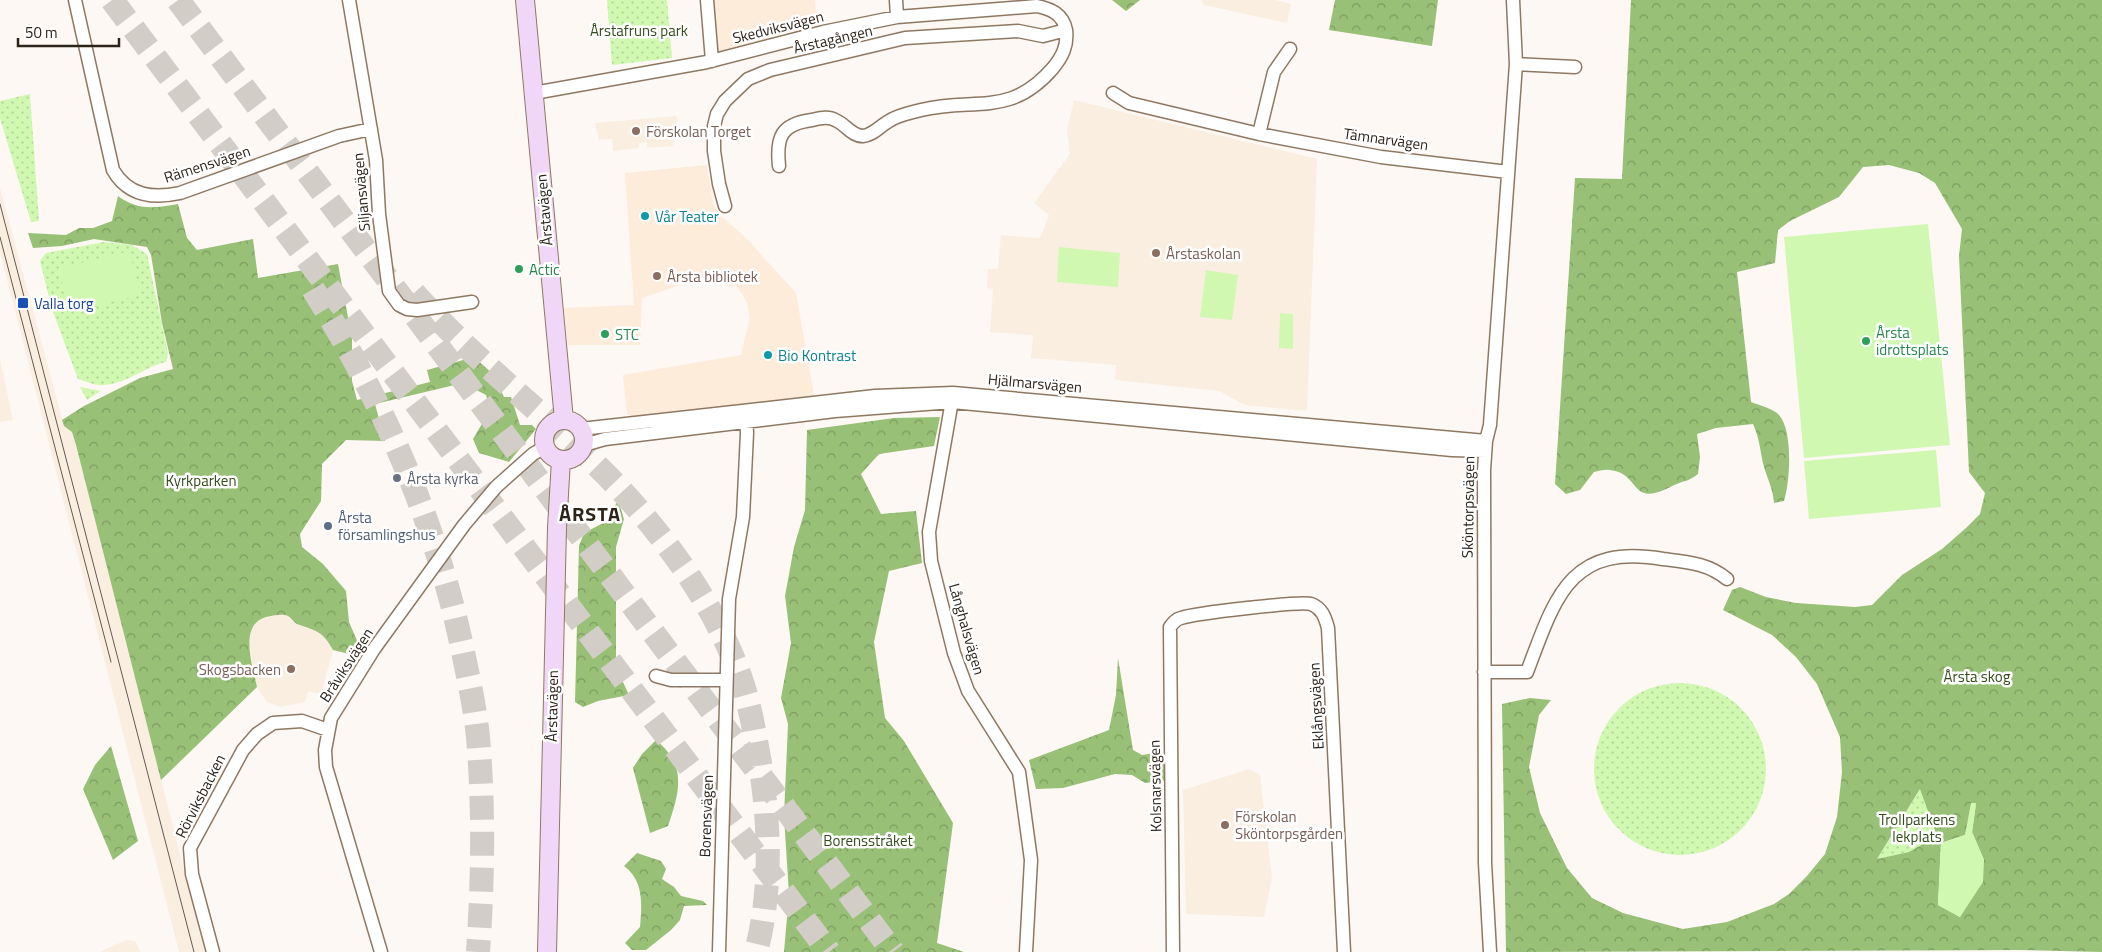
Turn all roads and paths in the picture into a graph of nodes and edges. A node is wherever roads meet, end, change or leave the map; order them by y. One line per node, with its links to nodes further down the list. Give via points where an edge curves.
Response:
1 (75, 0): 15 (street, Rämensvägen, via 113,170 123,183 142,194 154,197 180,192 339,136)
2 (349, 0): 15 (street, Siljansvägen)
3 (525, 0): 13 (street, Årstavägen)
4 (707, 0): 10 (street)
5 (896, 0): 7 (street)
6 (1513, 0): 11 (street, Sköntorpsvägen)
7 (896, 17): 8 (street, Skedviksvägen, via 1037,6 1062,18); 10 (street, Skedviksvägen)
8 (1066, 30): 17 (street, via 1062,58 1035,85 1009,101 942,106 900,116 863,136 856,135 829,117 804,120 783,131 777,148); 19 (street, Årstagången, via 1043,36 1018,31 905,38 770,70 748,79 725,101 714,126 714,151)
9 (1290, 49): 16 (street, via 1274,72)
10 (712, 61): 13 (street, Skedviksvägen)
11 (1516, 64): 12 (street); 18 (street, Sköntorpsvägen)
12 (1575, 67)
13 (534, 93): 23 (street, Årstavägen)
14 (1113, 93): 16 (street, Tämnarvägen, via 1129,103)
15 (371, 129): 20 (street, Siljansvägen, via 389,291 399,306 407,309)
16 (1259, 134): 18 (street, Tämnarvägen, via 1381,157)
17 (779, 166)
18 (1508, 172): 25 (street, Sköntorpsvägen)
19 (725, 206)
20 (472, 302)
21 (952, 397): 22 (street, Hjälmarsvägen); 25 (street, Hjälmarsvägen, via 1453,440); 38 (street, Långhalsvägen, via 930,524 932,561 963,679 1019,772 1031,860)
22 (746, 417): 24 (street, Hjälmarsvägen, via 605,439); 32 (street, Borensvägen, via 743,517 728,599)
23 (564, 420): 24 (street, via 571,421); 26 (street, via 548,429)
24 (582, 437): 27 (street, via 575,457)
25 (1486, 446): 30 (street, Sköntorpsvägen)
26 (545, 447): 27 (street, via 554,458); 33 (street, Bråviksvägen, via 509,474 464,525 374,649 334,710)
27 (561, 460): 36 (street, Årstavägen, via 556,537)
28 (1727, 578): 30 (street, via 1714,568 1646,556 1611,557 1575,577 1558,597 1527,672)
29 (1174, 622): 39 (street, Kolsnarsvägen, via 1169,639); 40 (street, Eklångsvägen, via 1197,615 1301,603 1313,605 1324,614 1328,628)
30 (1484, 672): 41 (street, Sköntorpsvägen, via 1485,863)
31 (656, 676): 32 (street, via 671,680)
32 (726, 680): 37 (street, Borensvägen)
33 (328, 730): 34 (street, Rörviksbacken, via 302,721 273,723 257,734 243,750 190,848 192,874); 35 (street, Bråviksvägen, via 326,767)
34 (213, 952)
35 (381, 952)
36 (547, 952)
37 (719, 952)
38 (1026, 952)
39 (1173, 952)
40 (1344, 952)
41 (1490, 952)

